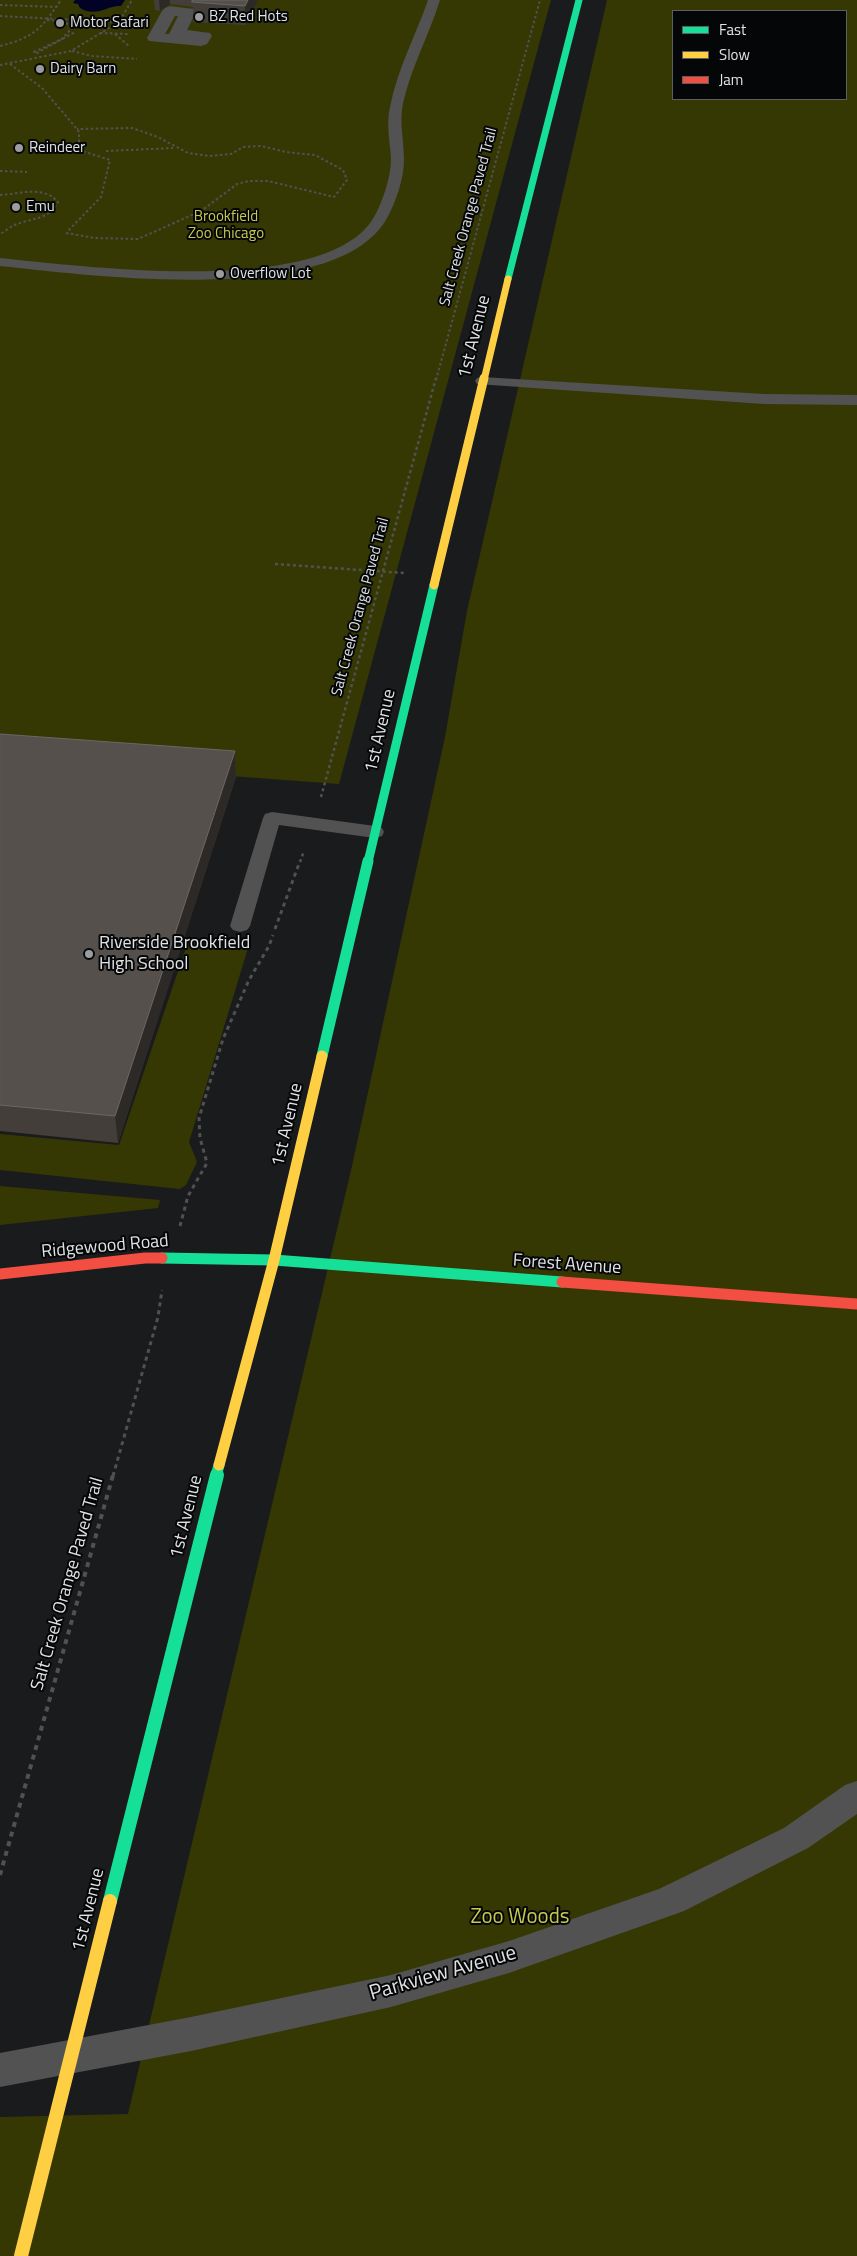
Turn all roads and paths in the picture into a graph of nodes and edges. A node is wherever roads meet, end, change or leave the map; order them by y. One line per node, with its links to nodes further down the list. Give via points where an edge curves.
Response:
1 (61, 0): 7 (path)
2 (132, 0): 10 (path)
3 (434, 0): 24 (lane, via 394,119 397,164 384,208 367,236 351,248 288,267 230,275 131,272)
4 (540, 0): 28 (path, Salt Creek Orange Paved Trail)
5 (579, 0): 25 (main road, 1st Avenue)
6 (0, 5): 7 (path)
7 (56, 7): 9 (path)
8 (0, 16): 9 (path)
9 (47, 19): 10 (path); 11 (path, via 65,21 72,29 62,39 36,53 54,46); 12 (path, via 39,32)
10 (119, 22): 13 (path)
11 (75, 32)
12 (0, 46)
13 (71, 51): 14 (path, via 92,56); 15 (path)
14 (139, 59)
15 (10, 64): 16 (path); 17 (path, via 42,88)
16 (0, 65)
17 (77, 129): 18 (path, via 132,128 158,137); 18 (path, via 79,150 110,160 101,197 66,233 95,238 138,239 201,211 237,184 268,182 334,197 347,180 343,170 315,155 261,146 209,156 188,154)
18 (176, 148): 19 (path)
19 (106, 151)
20 (0, 171): 21 (path)
21 (27, 172)
22 (0, 195): 23 (path, via 40,192 51,194 58,202 54,211 16,224)
23 (0, 234)
24 (0, 262)
25 (482, 380): 26 (lane, via 764,399); 29 (main road, 1st Avenue)
26 (857, 400)
27 (275, 564): 28 (path)
28 (383, 572): 29 (path); 30 (path, Salt Creek Orange Paved Trail)
29 (435, 575): 31 (main road, 1st Avenue)
30 (314, 824): 31 (lane); 32 (lane, via 272,818); 33 (path, Salt Creek Orange Paved Trail, via 268,946 223,1039 199,1118 200,1138 208,1163)
31 (375, 832): 34 (main road, 1st Avenue)
32 (240, 926)
33 (185, 1207)
34 (274, 1260): 35 (main road, Ridgewood Road, via 145,1258); 37 (main road, Forest Avenue); 40 (main road, 1st Avenue, via 211,1494)
35 (0, 1274)
36 (160, 1300): 39 (path, Salt Creek Orange Paved Trail, via 158,1317)
37 (857, 1304)
38 (857, 1795): 40 (street, Parkview Avenue, via 796,1838 671,1900 509,1957 391,1991)
39 (0, 1876)
40 (70, 2057): 41 (street, Parkview Avenue); 42 (main road, 1st Avenue)
41 (0, 2070)
42 (21, 2256)

